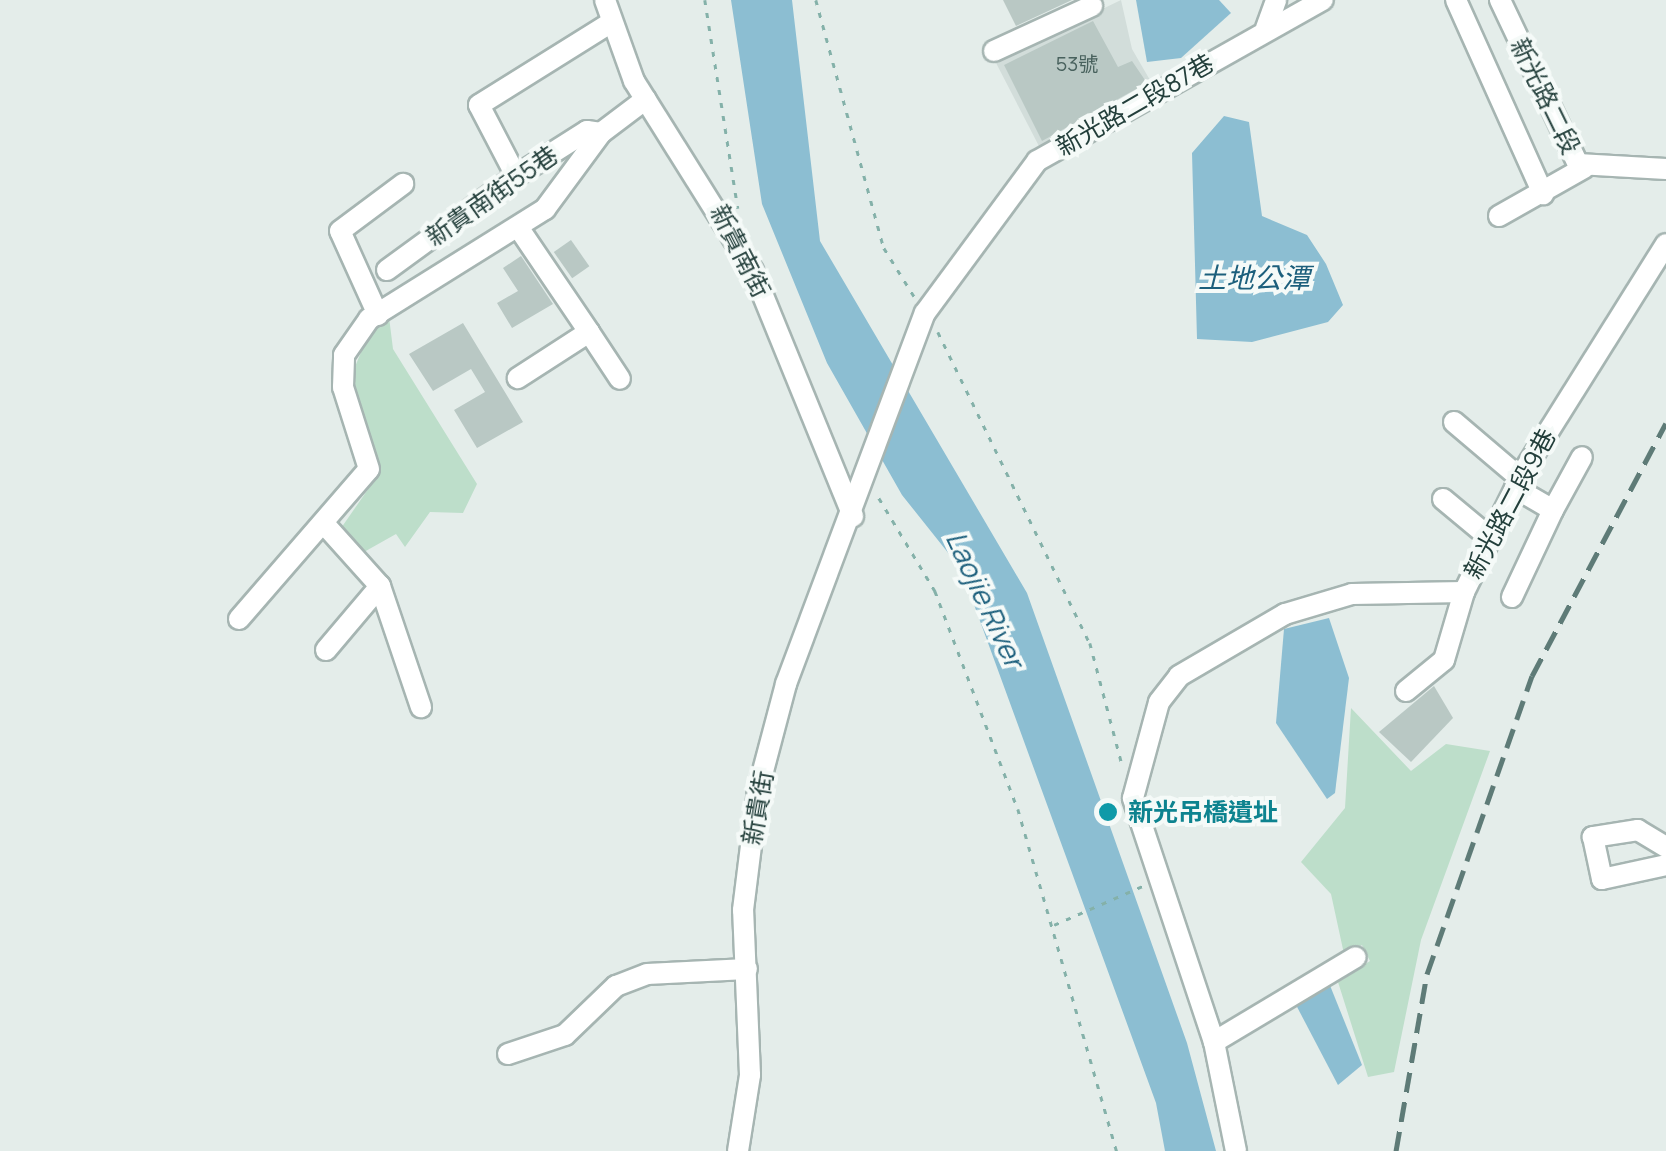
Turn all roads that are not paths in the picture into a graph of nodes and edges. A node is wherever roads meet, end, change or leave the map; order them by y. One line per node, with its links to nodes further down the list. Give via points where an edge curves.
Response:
1 (604, 0): 8 (street, 新貴南街)
2 (1276, 0): 9 (street)
3 (1323, 0): 9 (street, 新光路二段87巷)
4 (1456, 0): 17 (street)
5 (1500, 0): 13 (street, 新光路二段)
6 (1092, 6): 7 (street)
7 (1067, 8): 10 (street)
8 (610, 23): 11 (street, 新貴南街); 15 (street, via 478,105)
9 (1266, 28): 29 (street, 新光路二段87巷, via 1037,161 925,313)
10 (994, 50)
11 (646, 100): 12 (street); 32 (street, 新貴南街, via 754,271)
12 (601, 133): 15 (street, 新貴南街55巷, via 588,132); 19 (street, via 574,182)
13 (1584, 168): 14 (street, 新光路二段); 17 (street)
14 (1666, 170)
15 (516, 176): 21 (street, 新貴南街55巷)
16 (403, 184): 22 (street, via 340,231)
17 (1544, 194): 18 (street)
18 (1499, 216)
19 (518, 228): 22 (street); 23 (street)
20 (1666, 244): 28 (street, 新光路二段9巷)
21 (387, 270)
22 (378, 315): 33 (street, via 344,355 343,387 369,469)
23 (589, 332): 24 (street); 25 (street)
24 (518, 378)
25 (620, 379)
26 (1454, 422): 28 (street)
27 (1582, 457): 31 (street)
28 (1518, 483): 31 (street); 34 (street, 新光路二段9巷)
29 (872, 489): 32 (street, 新貴街)
30 (1443, 499): 34 (street)
31 (1553, 510): 37 (street)
32 (854, 516): 45 (street, 新貴街, via 786,684 758,790 743,910)
33 (327, 527): 35 (street); 38 (street)
34 (1490, 538): 36 (street, 新光路二段9巷)
35 (380, 586): 39 (street); 41 (street)
36 (1464, 592): 40 (street, via 1444,660); 46 (street, 新光路二段9巷, via 1352,594 1285,614 1179,676 1159,702 1133,798)
37 (1512, 597)
38 (239, 619)
39 (326, 650)
40 (1406, 691)
41 (421, 707)
42 (1666, 847): 43 (street, via 1638,830 1593,837 1602,879)
43 (1666, 865)
44 (1356, 957): 46 (street)
45 (746, 969): 47 (street, via 647,974 616,986 564,1035); 48 (street, 新貴街, via 750,1075)
46 (1214, 1042): 49 (street)
47 (508, 1054)
48 (738, 1151)
49 (1236, 1151)

